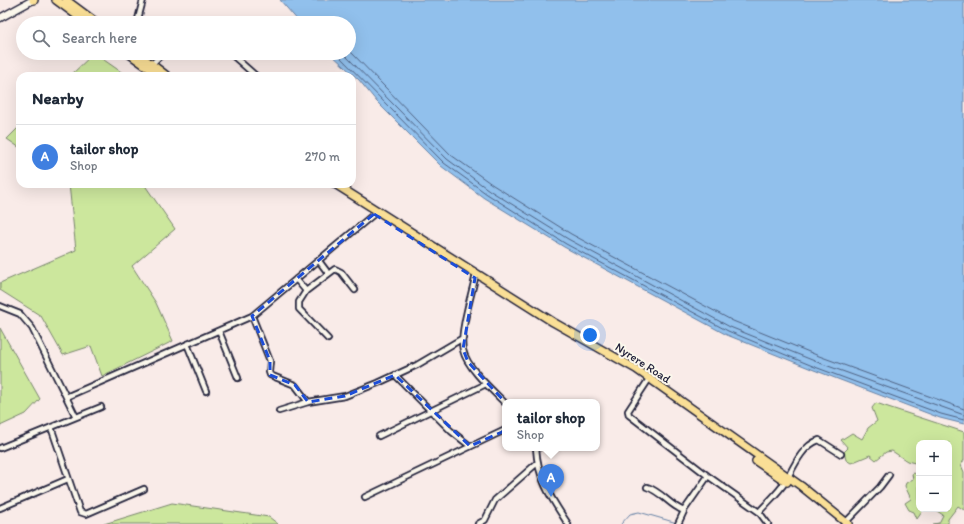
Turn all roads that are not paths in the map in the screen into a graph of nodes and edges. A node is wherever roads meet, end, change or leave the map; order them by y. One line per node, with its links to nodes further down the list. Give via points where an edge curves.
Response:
1 (27, 0): 6 (street)
2 (33, 0): 6 (street)
3 (56, 0): 7 (main road)
4 (66, 0): 8 (main road)
5 (143, 0): 9 (street)
6 (16, 10): 10 (street)
7 (78, 16)
8 (88, 16)
9 (140, 16)
10 (0, 18)
11 (138, 60): 16 (main road)
12 (147, 60): 15 (main road)
13 (156, 60): 15 (street)
14 (238, 60): 18 (street)
15 (152, 64): 17 (main road)
16 (154, 72)
17 (162, 72)
18 (251, 72)
19 (334, 188): 21 (main road, Nyrere Road)
20 (341, 188): 24 (main road, Nyrere Road)
21 (374, 214): 22 (street); 24 (main road, Nyrere Road)
22 (319, 261): 23 (street); 25 (street)
23 (328, 273): 26 (street, via 338,269); 27 (street)
24 (476, 276): 31 (street); 36 (main road, Nyrere Road, via 551,326); 57 (main road, Nyrere Road, via 636,369)
25 (296, 279): 27 (street); 29 (street)
26 (355, 290)
27 (306, 291): 32 (street, via 299,302 299,309)
28 (0, 306): 39 (street, via 20,314 32,328)
29 (252, 316): 30 (street); 41 (street, via 270,360 270,375 294,385)
30 (218, 332): 33 (street); 35 (street)
31 (463, 338): 34 (street); 37 (street, via 465,356)
32 (328, 339)
33 (187, 344): 38 (street); 39 (street)
34 (395, 375): 41 (street, via 345,396); 43 (street)
35 (238, 378)
36 (647, 382): 55 (street, via 628,411 628,416); 57 (main road, Nyrere Road)
37 (486, 384): 40 (street); 43 (street)
38 (206, 391)
39 (66, 397): 45 (street)
40 (502, 400)
41 (308, 402): 44 (street)
42 (101, 407): 45 (street)
43 (431, 410): 48 (street); 49 (street)
44 (279, 411)
45 (76, 417): 46 (street)
46 (51, 427): 50 (street); 56 (street)
47 (502, 431): 49 (street)
48 (379, 436)
49 (470, 446): 60 (street)
50 (0, 448)
51 (536, 451): 53 (street)
52 (841, 454): 57 (street, via 825,442 813,442 795,463)
53 (536, 464): 66 (street, via 495,500 485,520); 67 (street, via 548,492)
54 (889, 475): 69 (street)
55 (708, 476): 62 (street); 63 (street)
56 (68, 479): 59 (street, via 80,512 86,514); 61 (street)
57 (786, 479): 63 (street); 69 (main road, Nyrere Road, via 812,494)
58 (647, 486): 62 (street, via 662,495 667,502)
59 (144, 489)
60 (365, 497)
61 (0, 508)
62 (684, 511): 65 (street)
63 (759, 512): 64 (street)
64 (766, 522): 68 (street)
65 (679, 523)
66 (478, 524)
67 (568, 524)
68 (762, 524)
69 (845, 524)

